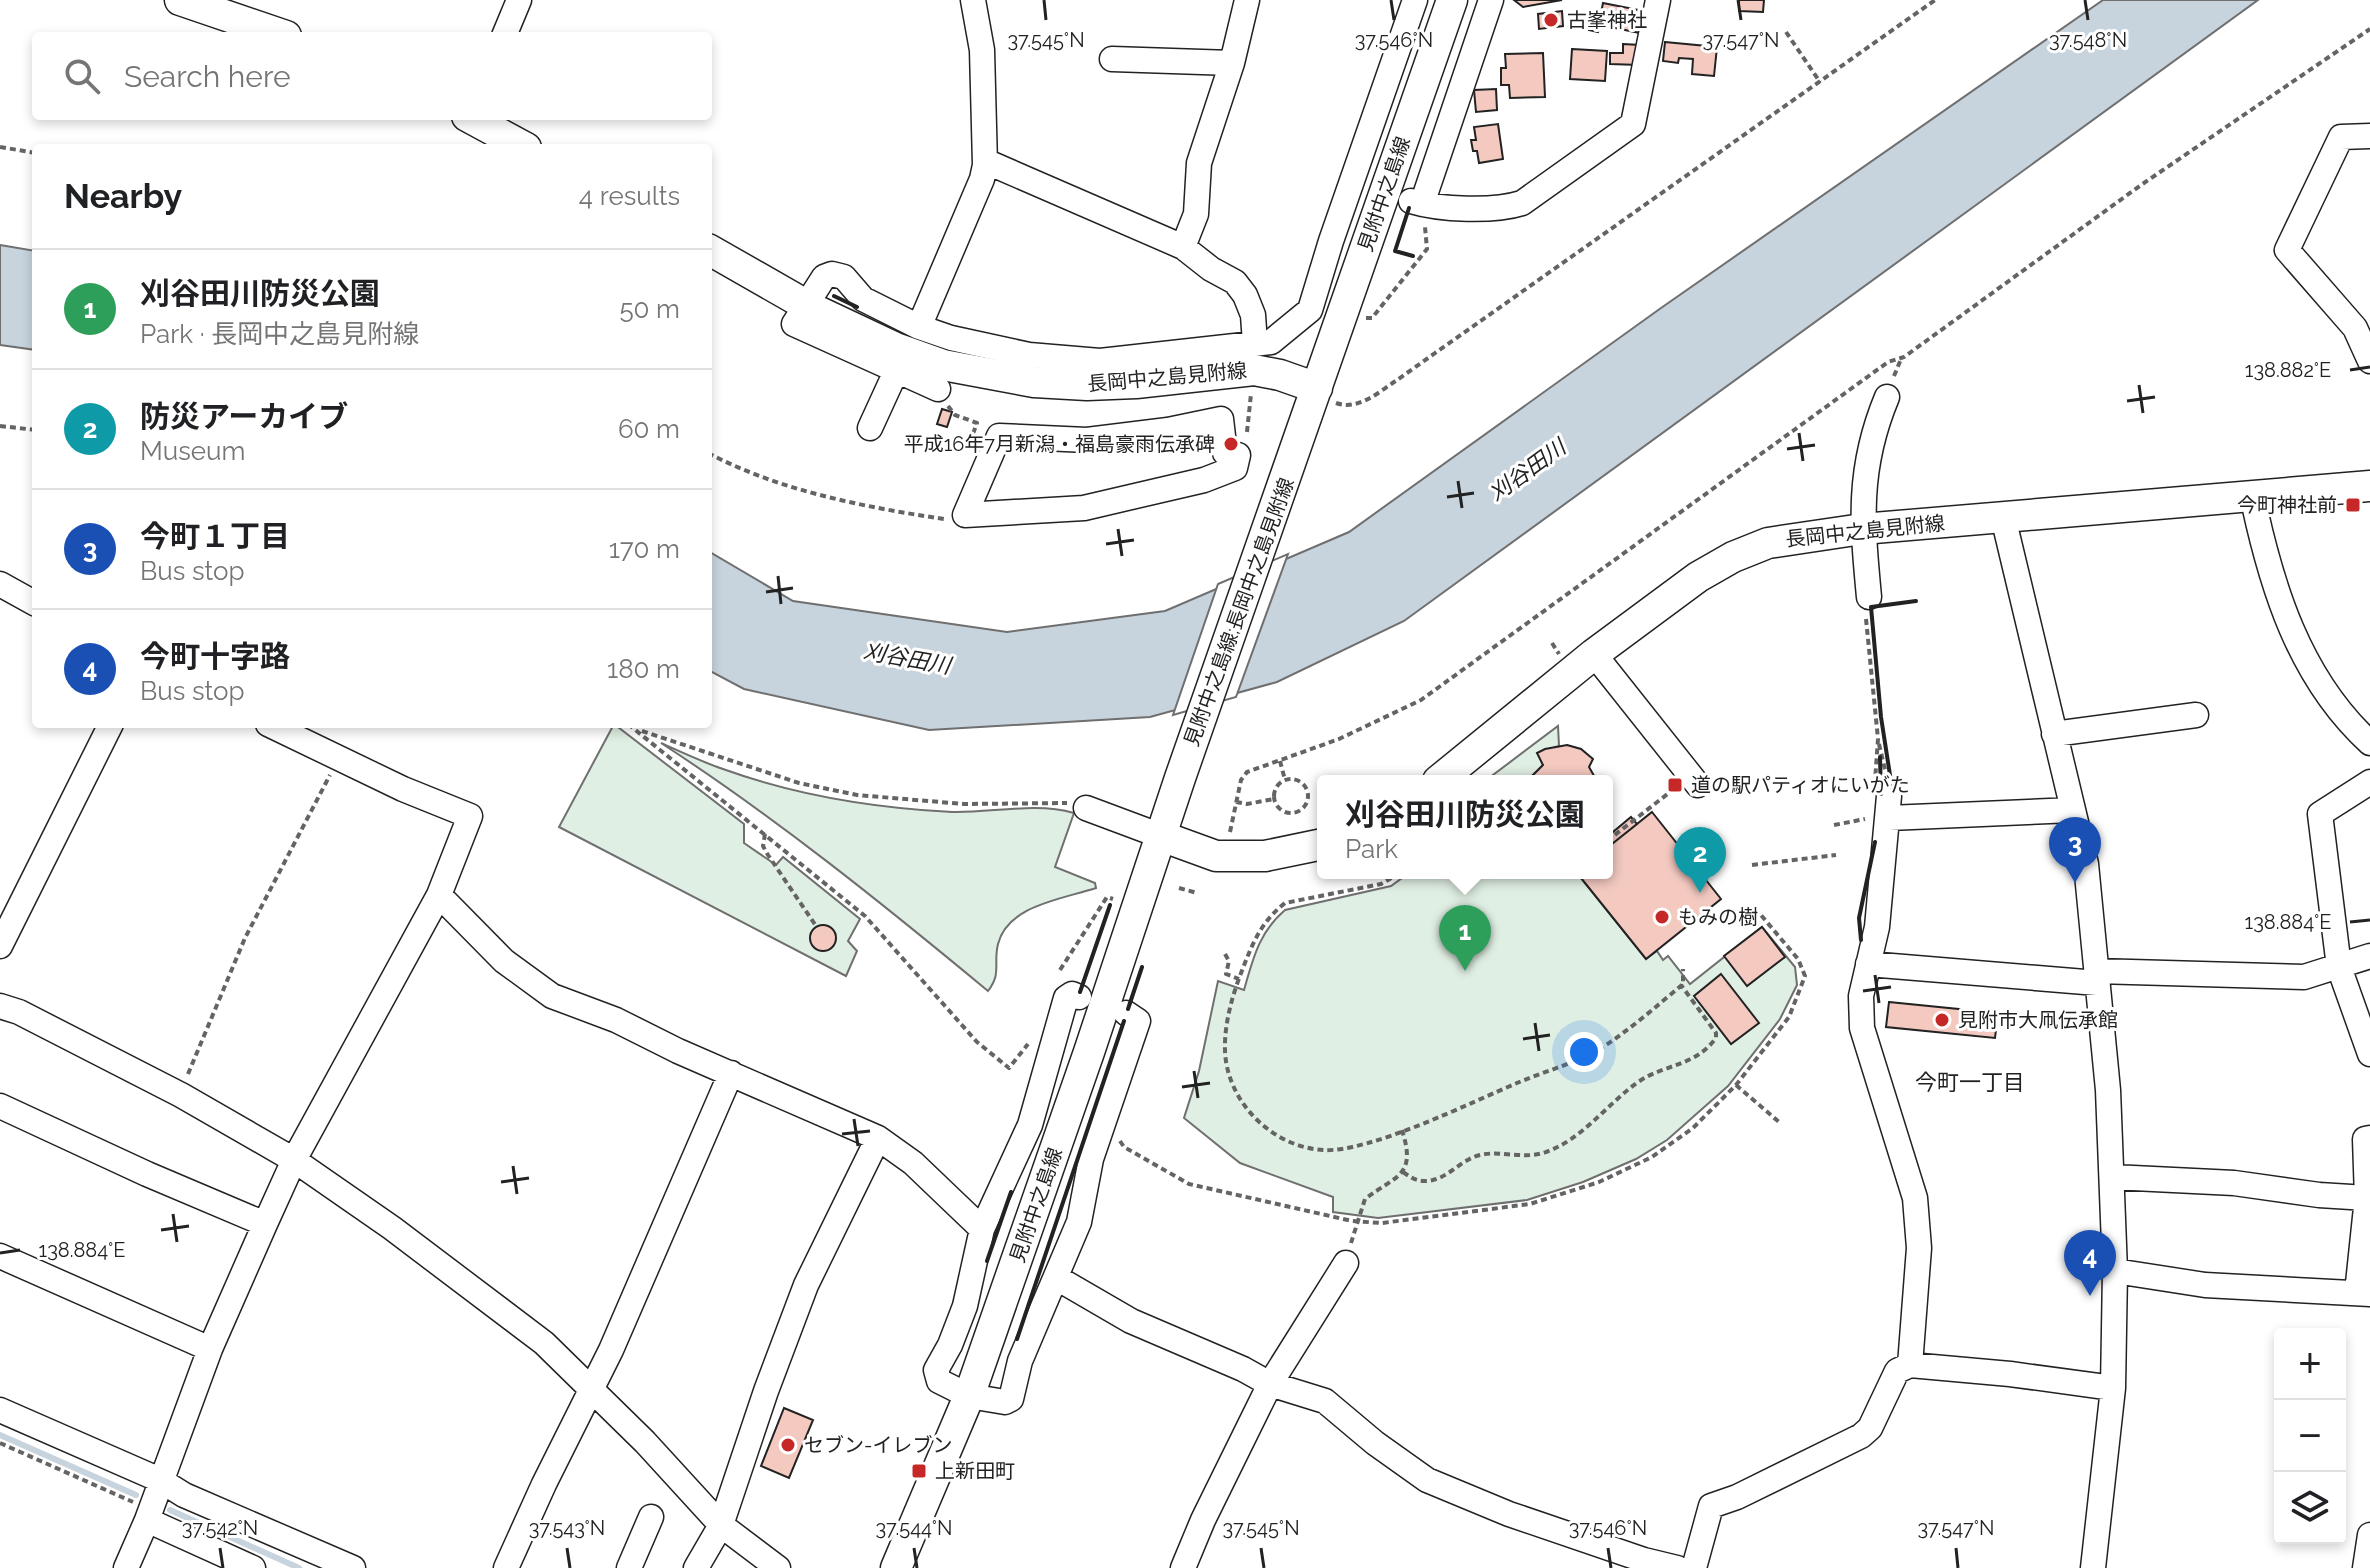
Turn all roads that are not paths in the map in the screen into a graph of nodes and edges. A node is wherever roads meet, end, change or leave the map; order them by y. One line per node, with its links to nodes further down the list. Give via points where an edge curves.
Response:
1 (183, 0): 9 (main road)
2 (519, 0): 10 (street)
3 (973, 0): 16 (street, via 982,50)
4 (1247, 0): 12 (street)
5 (1415, 0): 20 (street, via 1310,310 1271,342)
6 (1452, 0): 24 (main road, 見附中之島線)
7 (1491, 0): 8 (street, via 1417,203 1508,208 1522,203 1633,124)
8 (1658, 0)
9 (275, 32)
10 (506, 32)
11 (1112, 59): 12 (street)
12 (1232, 63): 17 (street, via 1199,163 1196,214)
13 (475, 120): 15 (main road)
14 (2370, 136): 22 (street, via 2341,137 2287,250 2355,328)
15 (519, 144)
16 (985, 161): 17 (street); 21 (street)
17 (1183, 247): 20 (street, via 1235,282 1245,295)
18 (712, 251): 19 (main road, 長岡中之島見附線)
19 (805, 304): 21 (main road, 長岡中之島見附線); 21 (street, via 824,277 844,277)
20 (1255, 343): 21 (street, via 1079,361 951,338)
21 (911, 351): 23 (street); 24 (main road, 長岡中之島見附線, via 943,365 1034,382 1087,385 1254,370 1280,375); 26 (street)
22 (2370, 361)
23 (938, 389)
24 (1326, 396): 47 (main road, 見附中之島線;長岡中之島見附線, via 1301,439)
25 (1887, 397): 31 (street, via 1865,473)
26 (870, 428)
27 (993, 452): 27 (street, via 999,436 1087,440 1221,419 1225,453 1238,455 1235,468 1204,480 1084,508 965,515)
28 (2370, 486): 29 (main road, 長岡中之島見附線)
29 (2252, 495): 30 (main road, 長岡中之島見附線); 40 (street, via 2289,626 2321,688)
30 (2003, 517): 31 (main road, 長岡中之島見附線); 39 (street)
31 (1862, 529): 33 (street); 35 (main road, 長岡中之島見附線, via 1768,543 1733,557)
32 (0, 584): 34 (street)
33 (1869, 597)
34 (32, 602)
35 (1594, 654): 41 (main road, 長岡中之島見附線); 43 (street)
36 (2196, 715): 39 (street)
37 (109, 728): 49 (street)
38 (276, 728): 48 (street, via 470,816)
39 (2054, 734): 45 (street)
40 (2370, 743)
41 (1445, 775)
42 (2370, 782): 52 (street, via 2320,814)
43 (1689, 785)
44 (1086, 808): 47 (street)
45 (2073, 810): 51 (street, via 1881,805 1877,927); 53 (street, via 2086,864)
46 (1311, 835): 47 (main road, via 1265,856 1216,856)
47 (1161, 836): 77 (main road, 見附中之島線)
48 (439, 895): 58 (street, via 504,961 552,996); 62 (street)
49 (0, 946)
50 (2370, 956): 52 (street)
51 (1868, 964): 53 (street); 73 (street, via 1862,1028 1915,1198 1919,1248)
52 (2339, 967): 53 (street, via 2304,977); 57 (street)
53 (2096, 977): 63 (street)
54 (1079, 997): 66 (street, via 1066,998 1030,1125)
55 (0, 1006): 62 (street, via 181,1095)
56 (1126, 1013): 70 (street, via 1138,1021 1091,1159 1079,1222)
57 (2370, 1054)
58 (731, 1073): 60 (street); 75 (street)
59 (0, 1106): 65 (street)
60 (878, 1138): 66 (street, via 913,1163); 82 (street, via 806,1285)
61 (2370, 1138): 64 (street, via 2365,1139)
62 (294, 1160): 65 (street); 75 (street, via 544,1343)
63 (2113, 1177): 64 (street, via 2221,1181); 69 (street)
64 (2367, 1198): 71 (street)
65 (265, 1224): 72 (street)
66 (982, 1229): 77 (street, via 965,1306 936,1370 939,1381)
67 (0, 1256): 72 (street)
68 (1346, 1263): 74 (street)
69 (2115, 1271): 71 (street, via 2205,1285); 76 (street)
70 (1057, 1278): 74 (street, via 1131,1321); 77 (street, via 1020,1361 1011,1399)
71 (2364, 1293)
72 (210, 1349): 79 (street)
73 (1910, 1365): 76 (street); 94 (street, via 1897,1371 1861,1436 1711,1506)
74 (1270, 1384): 92 (street); 93 (street, via 1325,1401 1427,1480 1535,1523)
75 (592, 1388): 82 (street); 87 (street)
76 (2113, 1388): 95 (street)
77 (969, 1396): 91 (main road, 見附中之島線)
78 (0, 1410): 79 (street)
79 (160, 1480): 80 (street); 86 (street)
80 (149, 1515): 84 (street); 85 (street)
81 (651, 1517): 88 (street)
82 (721, 1525): 89 (street); 90 (street)
83 (2370, 1535): 96 (street)
84 (126, 1568)
85 (253, 1568)
86 (353, 1568)
87 (506, 1568)
88 (629, 1568)
89 (696, 1568)
90 (778, 1568)
91 (896, 1568)
92 (1183, 1568)
93 (1677, 1568)
94 (1694, 1568)
95 (2093, 1568)
96 (2365, 1568)

